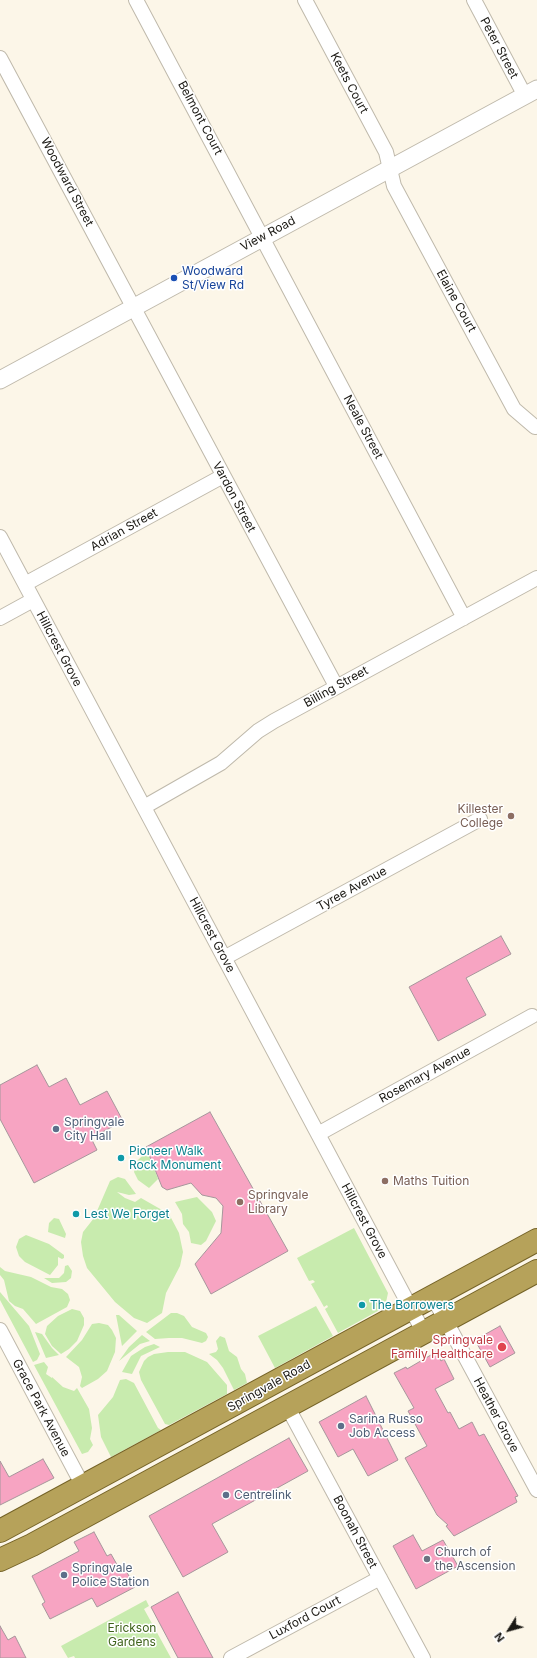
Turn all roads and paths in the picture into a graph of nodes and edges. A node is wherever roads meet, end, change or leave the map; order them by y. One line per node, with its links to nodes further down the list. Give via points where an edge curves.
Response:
1 (136, 0): 7 (street, Belmont Court)
2 (305, 0): 6 (street, Keets Court, via 386,152)
3 (474, 0): 5 (street, Peter Street)
4 (0, 58): 8 (street, Woodward Street)
5 (531, 93): 6 (street, View Road)
6 (390, 168): 7 (street, View Road); 10 (street, Elaine Court, via 394,186 514,409)
7 (263, 237): 8 (street, View Road); 17 (street, Neale Street)
8 (133, 307): 9 (street, View Road); 11 (street, Vardon Street)
9 (0, 380)
10 (534, 427)
11 (223, 476): 14 (street, Adrian Street); 18 (street, Vardon Street)
12 (0, 537): 14 (street, Hillcrest Grove)
13 (537, 578): 17 (street, Billing Street)
14 (25, 584): 15 (street, Hillcrest Grove)
15 (33, 600): 16 (street); 19 (street, Hillcrest Grove)
16 (0, 618)
17 (464, 618): 18 (street, Billing Street)
18 (336, 686): 19 (street, Billing Street, via 258,731 221,763)
19 (144, 807): 21 (street, Hillcrest Grove)
20 (480, 819): 21 (street, Tyree Avenue)
21 (224, 958): 23 (street, Hillcrest Grove)
22 (532, 1016): 23 (street, Rosemary Avenue)
23 (318, 1134): 27 (street, Hillcrest Grove)
24 (537, 1240): 26 (highway, Springvale Road)
25 (537, 1271): 28 (highway)
26 (433, 1297): 27 (highway, Springvale Road); 28 (street, Heather Grove)
27 (411, 1309): 30 (street, Hillcrest Grove); 32 (highway, Springvale Road)
28 (446, 1321): 30 (highway); 35 (street, Heather Grove)
29 (0, 1330): 34 (street, Grace Park Avenue)
30 (424, 1333): 31 (highway)
31 (287, 1406): 33 (highway); 38 (street, Boonah Street)
32 (155, 1447): 33 (highway); 34 (highway, Springvale Road)
33 (168, 1471): 37 (highway)
34 (83, 1486): 36 (highway, Springvale Road)
35 (537, 1490)
36 (0, 1531)
37 (0, 1560)
38 (380, 1578): 39 (street, Luxford Court); 40 (street, Boonah Street)
39 (231, 1658)
40 (423, 1658)

